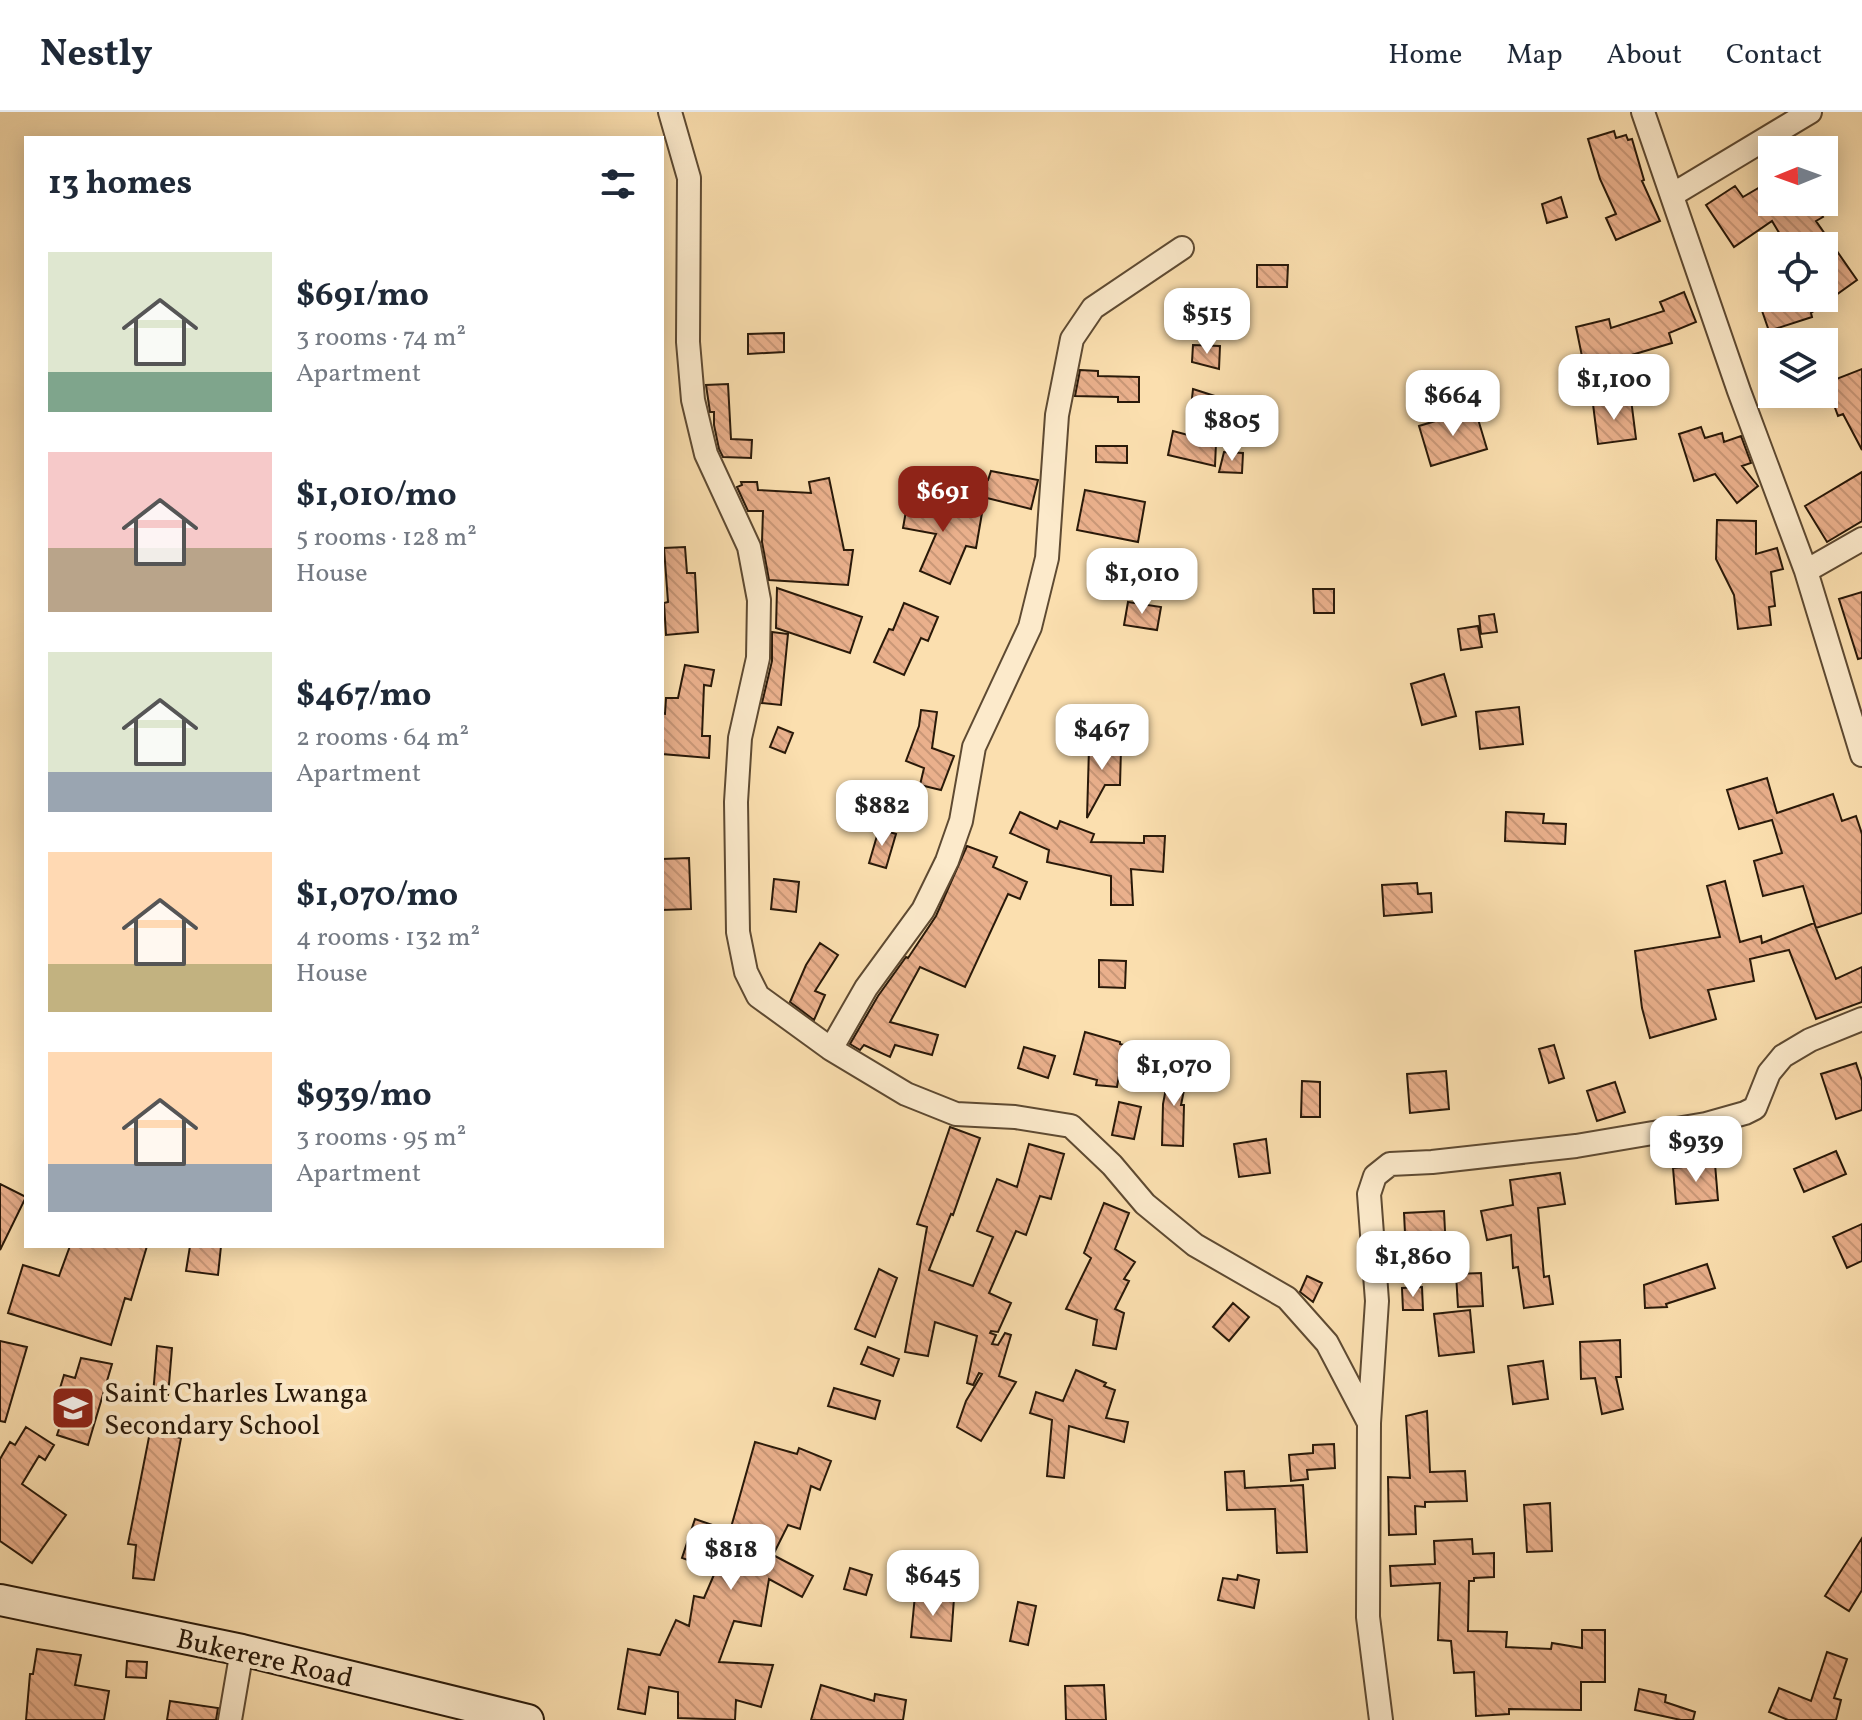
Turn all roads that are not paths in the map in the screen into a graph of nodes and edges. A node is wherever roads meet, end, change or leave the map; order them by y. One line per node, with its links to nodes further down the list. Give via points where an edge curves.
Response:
1 (670, 112): 10 (street, via 689,178 693,400 706,454 749,547 759,600 758,658 740,738 738,932 746,972 758,996)
2 (1643, 112): 4 (street)
3 (1810, 112): 4 (street)
4 (1672, 195): 7 (street)
5 (1182, 248): 10 (street, via 1093,308 1072,339 1057,415 1047,558 1030,627 974,747 961,821 947,861 923,910 866,988)
6 (1862, 539): 7 (street)
7 (1806, 571): 8 (street)
8 (1862, 755)
9 (1862, 1019): 11 (street, via 1783,1056 1769,1073 1755,1108 1745,1113 1576,1146 1390,1164 1375,1176 1369,1194 1377,1301)
10 (831, 1049): 11 (street, via 906,1094 956,1114 1071,1126 1145,1204 1195,1245 1287,1298 1327,1343)
11 (1369, 1423): 17 (street, via 1368,1617)
12 (0, 1600): 13 (street, Bukerere Road)
13 (242, 1650): 14 (street, Bukerere Road); 15 (street)
14 (455, 1711): 16 (street, Bukerere Road)
15 (230, 1720)
16 (528, 1720)
17 (1381, 1720)

